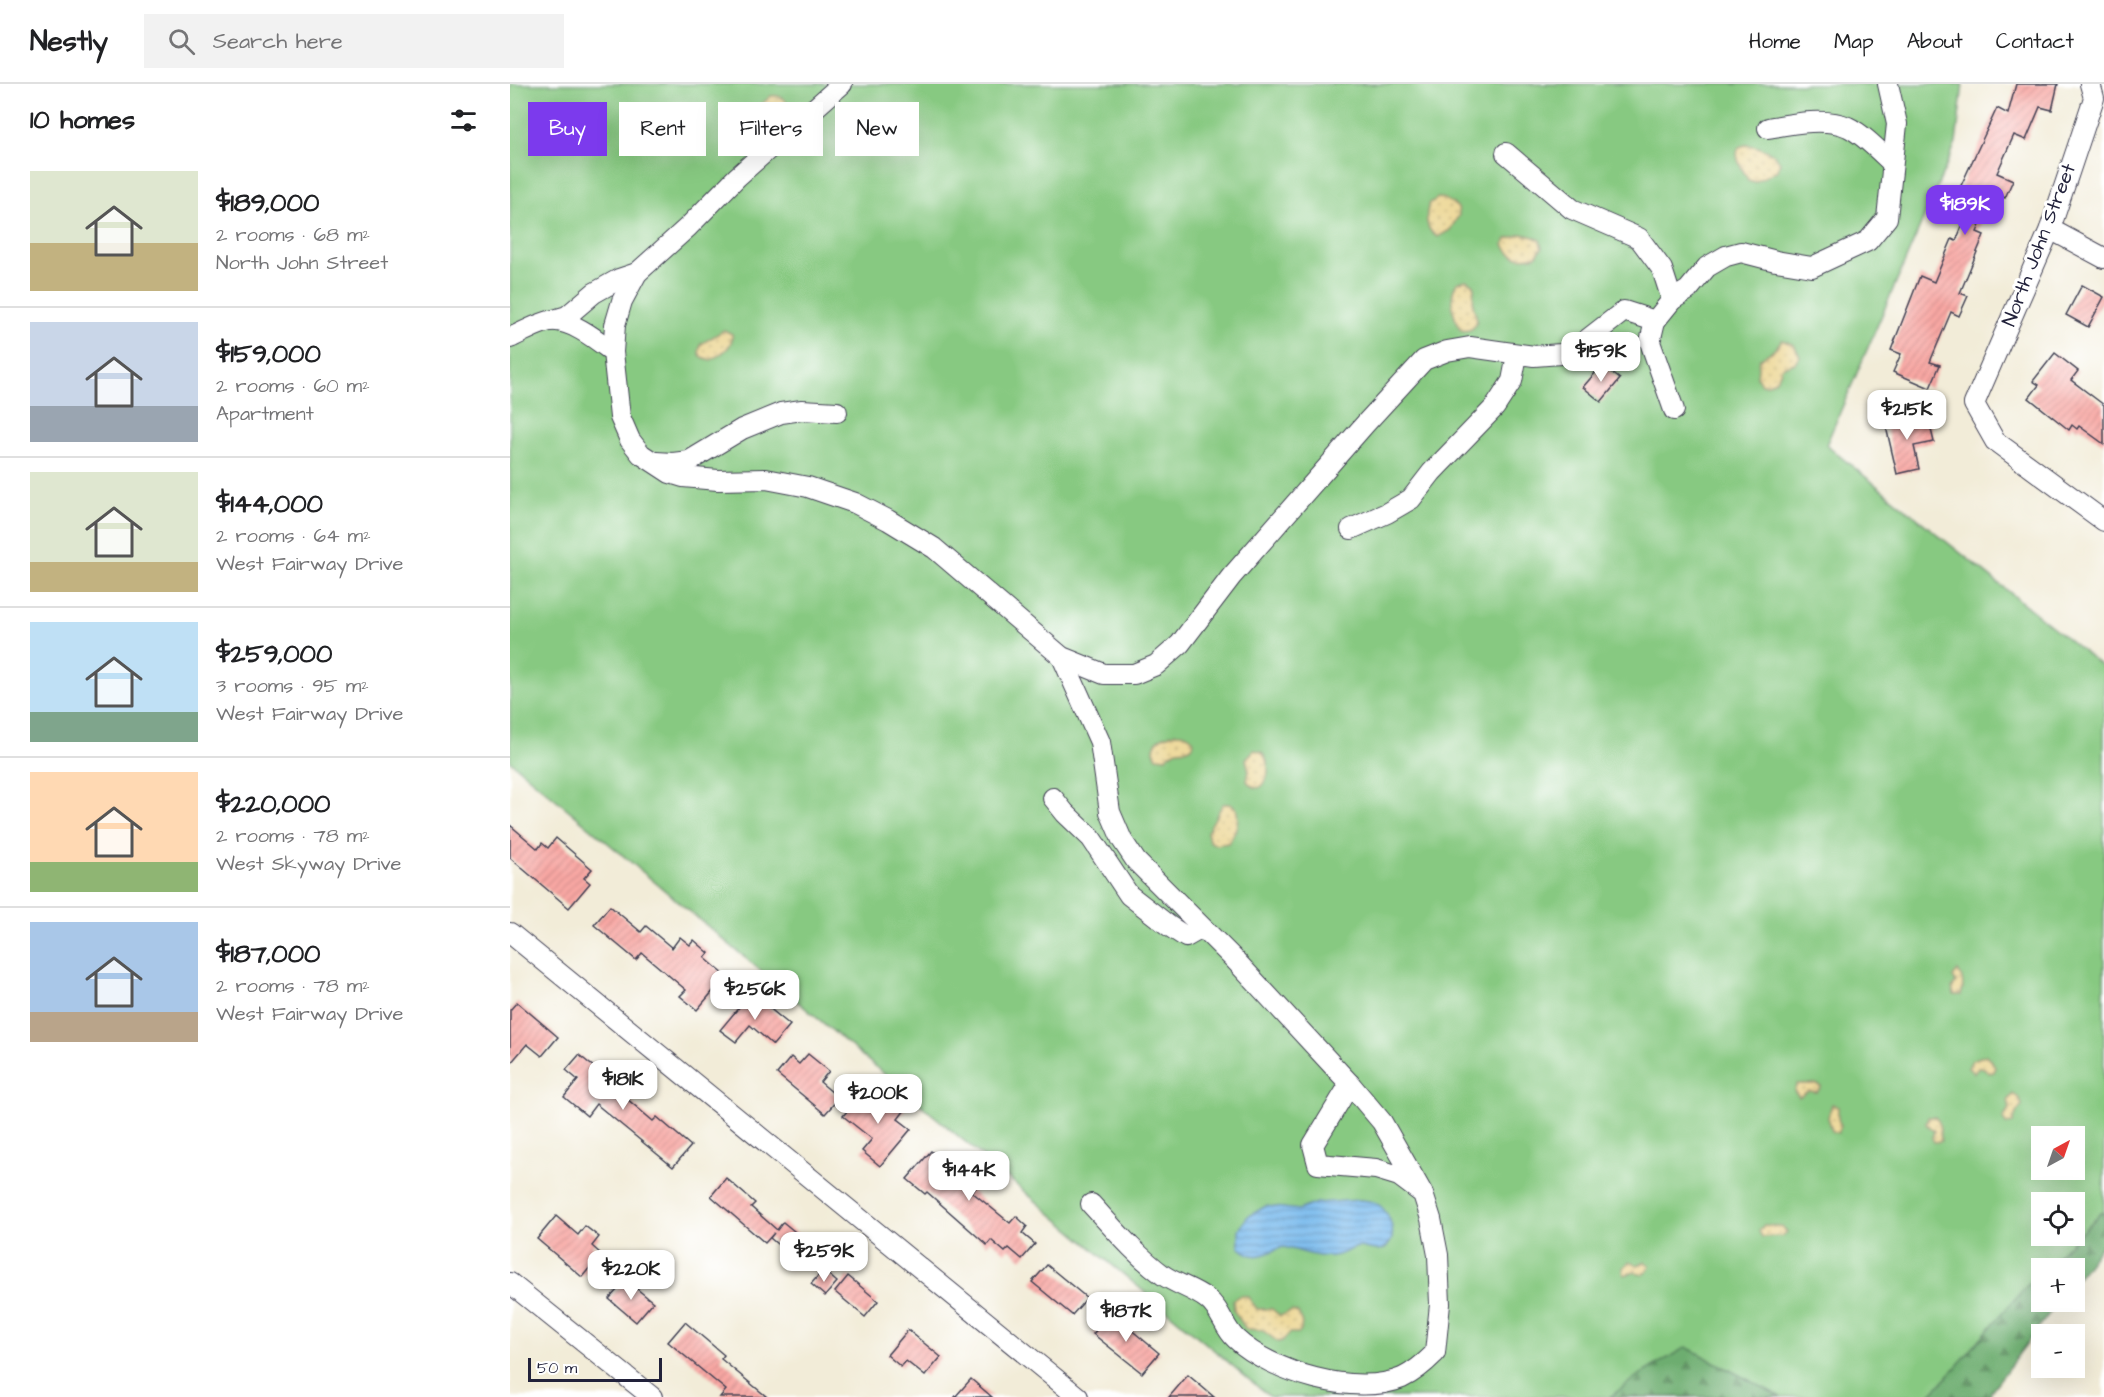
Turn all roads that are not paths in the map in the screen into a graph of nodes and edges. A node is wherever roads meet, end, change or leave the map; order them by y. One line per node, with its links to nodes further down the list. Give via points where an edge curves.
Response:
1 (842, 84): 9 (street)
2 (1888, 84): 6 (street, via 1897,124)
3 (2091, 84): 7 (street, North John Street, via 2094,98)
4 (1768, 128): 6 (street, via 1812,121 1847,127)
5 (1506, 153): 10 (street, via 1572,209 1639,238 1662,269)
6 (1892, 163): 10 (street, via 1887,218 1868,241 1812,267 1741,252 1726,256 1707,267 1688,290)
7 (2050, 229): 8 (street); 19 (street, North John Street, via 1974,404 1995,441)
8 (2104, 258)
9 (637, 273): 11 (street, via 618,279 567,316); 14 (street, via 622,301)
10 (1672, 300): 12 (street)
11 (550, 321): 13 (street); 14 (street, via 590,334)
12 (1655, 321): 15 (street, via 1624,311 1575,349 1561,354); 16 (street, via 1650,342)
13 (510, 338)
14 (613, 352): 18 (street, via 620,417 630,440)
15 (1516, 354): 20 (street, via 1512,381 1495,406 1411,498); 22 (street, via 1470,346 1425,360 1251,554 1180,644 1156,665 1134,674)
16 (1674, 410)
17 (837, 412): 18 (street, via 781,413 742,429 689,460)
18 (653, 462): 21 (street, via 683,477 766,479 855,502 934,548)
19 (2104, 521)
20 (1351, 529)
21 (1062, 657): 22 (street); 23 (street)
22 (1104, 674): 23 (street, via 1090,684)
23 (1085, 707): 25 (street, via 1100,742)
24 (1053, 798): 26 (street)
25 (1110, 812): 26 (street, via 1105,827); 27 (street, via 1136,861)
26 (1091, 838): 27 (street, via 1129,895 1186,937)
27 (1202, 928): 29 (street)
28 (510, 933): 34 (street)
29 (1350, 1084): 30 (street, via 1382,1122); 30 (street, via 1313,1145 1318,1164 1376,1168 1399,1176)
30 (1423, 1194): 31 (street, via 1438,1255 1440,1304 1435,1353 1402,1378 1360,1386 1330,1384 1289,1370 1255,1352 1231,1334 1215,1306 1163,1275)
31 (1091, 1204)
32 (510, 1282): 33 (street)
33 (652, 1397)
34 (1078, 1397)

